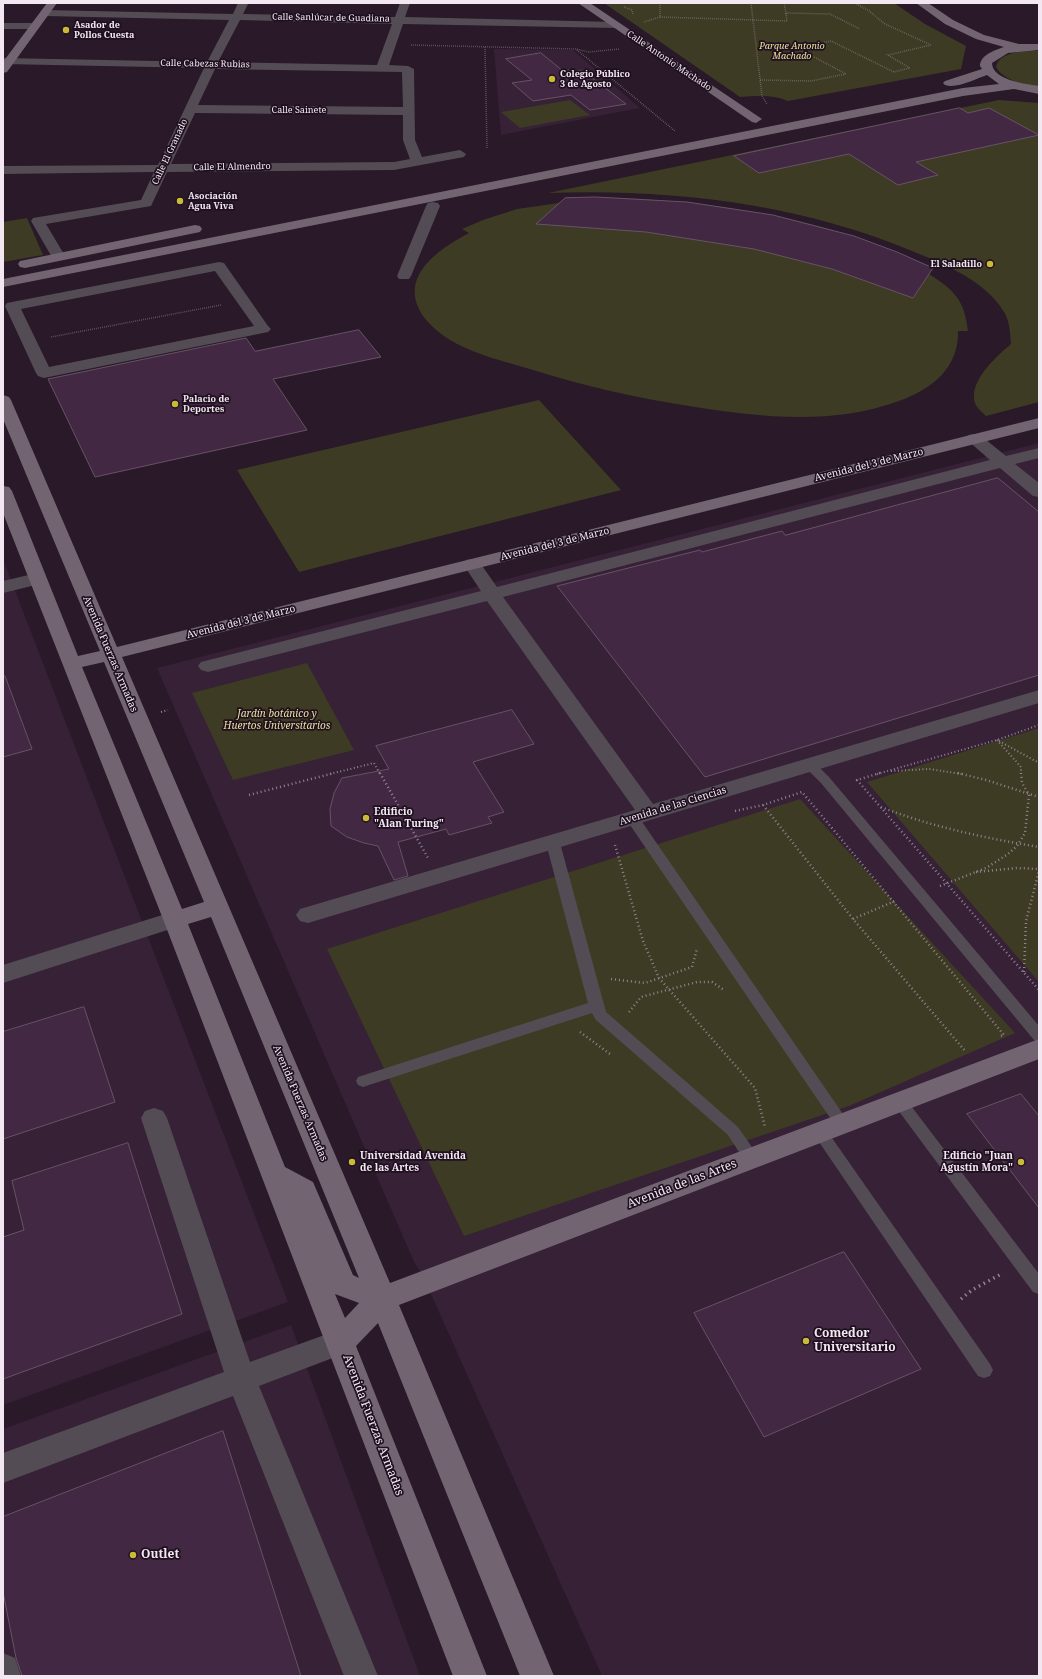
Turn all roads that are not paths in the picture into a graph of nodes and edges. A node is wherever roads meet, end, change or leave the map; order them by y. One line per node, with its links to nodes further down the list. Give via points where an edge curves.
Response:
1 (52, 3): 6 (street)
2 (243, 3): 7 (street, Calle El Granado)
3 (405, 3): 8 (street)
4 (583, 3): 9 (street, Calle Antonio Machado)
5 (921, 3): 12 (street, via 949,22)
6 (45, 13): 7 (street, Calle Sanlúcar de Guadiana); 11 (street)
7 (236, 16): 8 (street, Calle Sanlúcar de Guadiana); 17 (street, Calle El Granado)
8 (399, 20): 9 (street, Calle Sanlúcar de Guadiana); 18 (street)
9 (616, 25): 25 (street, Calle Antonio Machado, via 764,115)
10 (3, 26): 11 (street)
11 (35, 26): 16 (street)
12 (980, 38): 14 (street); 15 (street)
13 (1039, 47): 14 (street)
14 (1020, 48): 15 (street)
15 (995, 54): 19 (street, via 986,62)
16 (5, 64): 17 (street, Calle Cabezas Rubias)
17 (211, 64): 18 (street, Calle Cabezas Rubias); 23 (street, Calle El Granado)
18 (382, 68): 24 (street, Calle Cabezas Rubias, via 408,69)
19 (988, 71): 20 (street); 22 (street, via 962,80)
20 (1014, 85): 21 (street); 35 (street, via 963,92)
21 (1039, 90)
22 (843, 103)
23 (190, 109): 24 (street, Calle Sainete); 28 (street, Calle El Granado)
24 (408, 111): 27 (street, via 409,140)
25 (740, 122)
26 (460, 154): 27 (street, Calle El Almendro)
27 (418, 162): 28 (street, Calle El Almendro, via 394,166)
28 (162, 168): 29 (street, Calle El Almendro); 32 (street, Calle El Granado, via 146,203 38,221)
29 (3, 170)
30 (433, 206): 34 (street)
31 (205, 228): 32 (street)
32 (58, 256): 33 (street)
33 (11, 267)
34 (404, 276)
35 (3, 283)
36 (29, 342): 36 (street, via 44,374 263,329 220,266 12,306)
37 (3, 400): 48 (street, Avenida Fuerzas Armadas)
38 (1039, 423): 39 (street, Avenida del 3 de Marzo)
39 (974, 439): 41 (street); 44 (street, Avenida del 3 de Marzo)
40 (1039, 453): 41 (street)
41 (1002, 463): 43 (street); 47 (street)
42 (3, 491): 45 (street, Avenida Fuerzas Armadas)
43 (1039, 492)
44 (472, 564): 47 (street); 48 (street, Avenida del 3 de Marzo)
45 (37, 578): 46 (street); 49 (street, Avenida Fuerzas Armadas)
46 (3, 587)
47 (492, 594): 50 (street); 53 (street)
48 (110, 655): 49 (street, Avenida del 3 de Marzo); 55 (street, Avenida Fuerzas Armadas)
49 (71, 664): 57 (street, Avenida Fuerzas Armadas)
50 (208, 666)
51 (1039, 696): 52 (street, Avenida de las Ciencias)
52 (810, 765): 53 (street, Avenida de las Ciencias); 60 (lane)
53 (641, 816): 54 (street, Avenida de las Ciencias); 65 (lane)
54 (553, 842): 56 (street, Avenida de las Ciencias); 59 (lane)
55 (218, 907): 57 (street); 69 (street, Avenida Fuerzas Armadas)
56 (308, 916)
57 (175, 919): 58 (street); 67 (street, Avenida Fuerzas Armadas)
58 (3, 974)
59 (596, 1006): 62 (lane); 66 (lane, via 602,1016 733,1131)
60 (1039, 1036)
61 (1039, 1049): 63 (street, Avenida de las Artes)
62 (364, 1081)
63 (900, 1102): 65 (street, Avenida de las Artes); 68 (lane)
64 (154, 1118): 72 (street)
65 (831, 1128): 66 (street, Avenida de las Artes); 71 (lane, via 945,1313)
66 (751, 1158): 69 (street, Avenida de las Artes)
67 (276, 1175): 69 (street, via 304,1190 343,1284); 70 (street, Avenida Fuerzas Armadas)
68 (1039, 1287)
69 (381, 1299): 70 (street, Avenida de las Artes); 78 (street, Avenida Fuerzas Armadas)
70 (341, 1342): 72 (street); 77 (street, Avenida Fuerzas Armadas)
71 (984, 1370)
72 (241, 1379): 73 (street); 76 (street)
73 (3, 1468)
74 (3, 1670): 75 (street)
75 (4, 1676)
76 (360, 1676)
77 (470, 1676)
78 (537, 1676)

